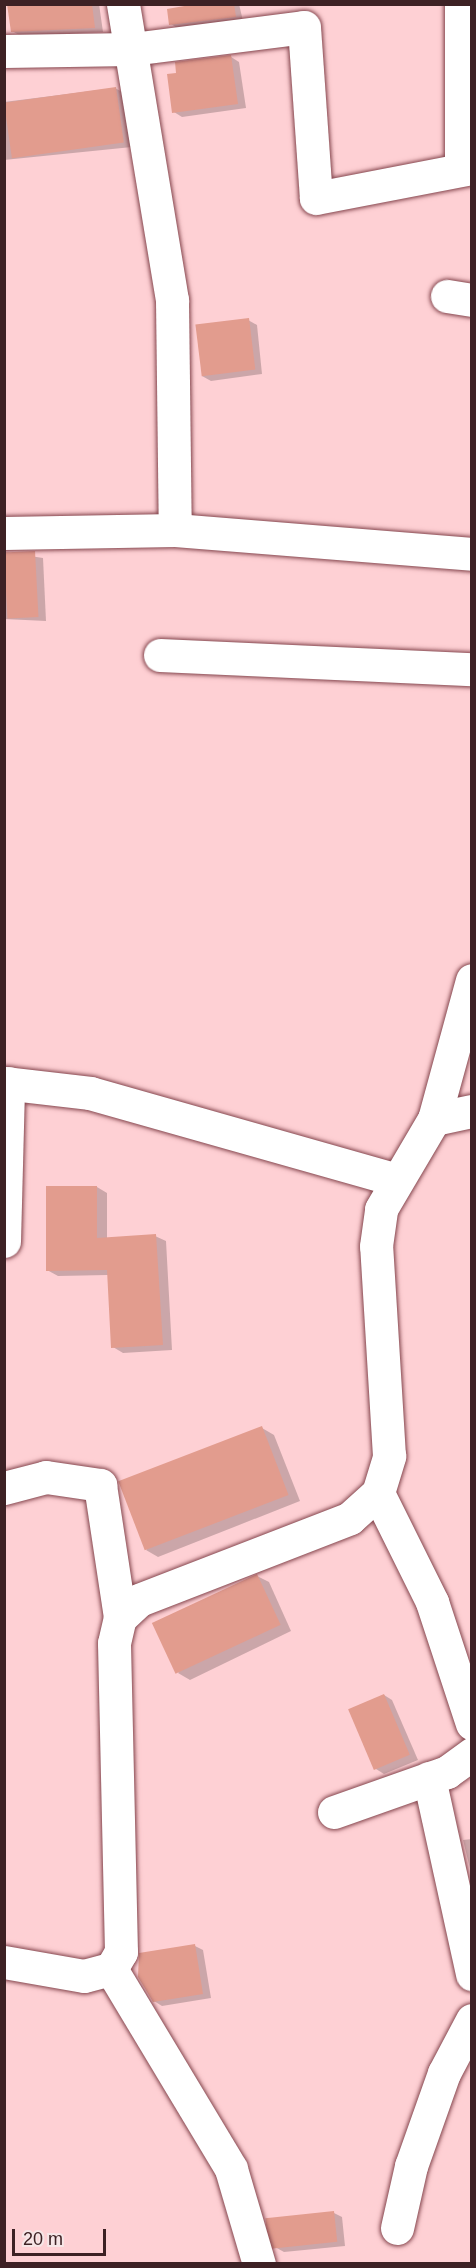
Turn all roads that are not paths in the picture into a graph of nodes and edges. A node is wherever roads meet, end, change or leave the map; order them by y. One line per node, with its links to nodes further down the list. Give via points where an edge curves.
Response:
1 (123, 4): 3 (street)
2 (461, 4): 5 (street)
3 (132, 49): 4 (street); 5 (street, via 304,27 316,198); 6 (street, via 172,300)
4 (4, 51)
5 (466, 169)
6 (175, 530): 7 (street); 8 (street)
7 (4, 533)
8 (471, 554)
9 (160, 655): 10 (street)
10 (471, 669)
11 (471, 980): 14 (street)
12 (6, 1083): 15 (street, via 90,1093); 16 (street)
13 (471, 1111): 14 (street)
14 (434, 1119): 15 (street)
15 (394, 1179): 18 (street, via 381,1209 376,1246 388,1456)
16 (4, 1241)
17 (4, 1488): 19 (street, via 46,1477 100,1485)
18 (378, 1493): 19 (street, via 350,1518 139,1600); 20 (street, via 432,1602)
19 (120, 1618): 25 (street, via 114,1643 123,1930)
20 (471, 1724)
21 (471, 1754): 22 (street)
22 (429, 1778): 23 (street); 26 (street)
23 (334, 1812)
24 (4, 1962): 25 (street, via 84,1976)
25 (111, 1969): 29 (street, via 231,2169)
26 (471, 1974)
27 (471, 2020): 28 (street, via 444,2073 411,2166)
28 (397, 2228)
29 (259, 2264)

